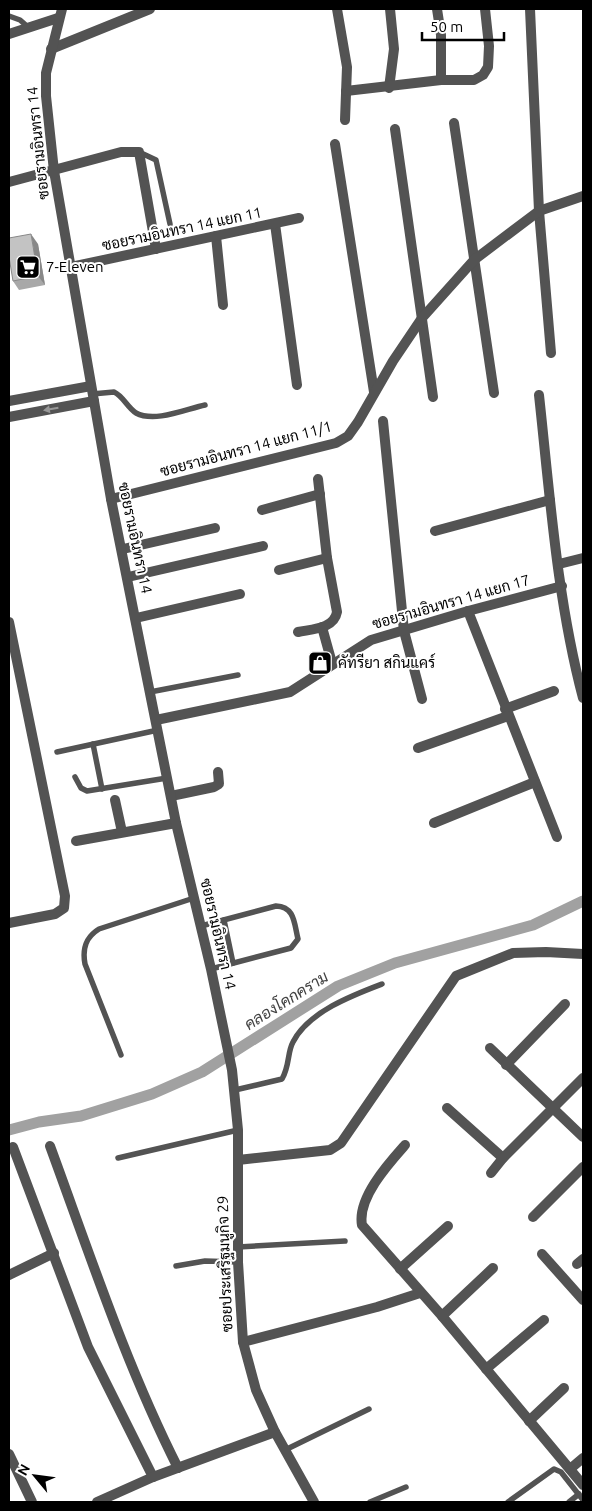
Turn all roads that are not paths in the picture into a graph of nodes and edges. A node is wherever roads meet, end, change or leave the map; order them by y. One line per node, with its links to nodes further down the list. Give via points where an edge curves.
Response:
1 (150, 9): 11 (street)
2 (337, 9): 14 (street, via 347,68)
3 (390, 9): 13 (street, via 394,49)
4 (438, 9): 12 (street)
5 (485, 9): 12 (street, via 488,67 474,80)
6 (530, 9): 23 (street)
7 (60, 13): 9 (street); 11 (street, ซอยรามอินทรา 14)
8 (9, 16): 9 (lane)
9 (28, 27): 10 (street)
10 (9, 34)
11 (51, 49): 20 (street, ซอยรามอินทรา 14, via 46,96)
12 (441, 80): 13 (street)
13 (388, 88): 14 (street)
14 (346, 91): 15 (street)
15 (345, 120)
16 (454, 123): 29 (street)
17 (395, 129): 32 (street)
18 (335, 144): 35 (street)
19 (139, 152): 20 (street, via 121,152); 25 (lane, via 156,160); 28 (street)
20 (54, 172): 21 (street); 30 (street, ซอยรามอินทรา 14)
21 (9, 182)
22 (583, 196): 23 (street, ซอยรามอินทรา 14 แยก 11/1)
23 (532, 216): 29 (street, ซอยรามอินทรา 14 แยก 11/1); 33 (street)
24 (299, 218): 26 (street, ซอยรามอินทรา 14 แยก 11)
25 (170, 224)
26 (275, 224): 27 (street, ซอยรามอินทรา 14 แยก 11); 34 (street)
27 (216, 236): 28 (street, ซอยรามอินทรา 14 แยก 11); 31 (street)
28 (156, 249): 30 (street, ซอยรามอินทรา 14 แยก 11)
29 (474, 260): 32 (street, ซอยรามอินทรา 14 แยก 11/1); 36 (street)
30 (71, 267): 37 (street, ซอยรามอินทรา 14)
31 (223, 306)
32 (422, 318): 35 (street, ซอยรามอินทรา 14 แยก 11/1); 38 (street)
33 (551, 353)
34 (297, 385)
35 (374, 392): 46 (street, ซอยรามอินทรา 14 แยก 11/1, via 348,436 336,443)
36 (494, 393)
37 (92, 394): 40 (street); 41 (lane, via 114,392 132,410 144,416 155,417); 42 (street, one-way to 42); 46 (street, ซอยรามอินทรา 14)
38 (433, 396)
39 (538, 396): 47 (street)
40 (9, 401)
41 (205, 405)
42 (9, 417)
43 (383, 421): 64 (street)
44 (318, 479): 45 (street)
45 (320, 494): 48 (street); 53 (street)
46 (111, 498): 52 (street, ซอยรามอินทรา 14)
47 (550, 500): 50 (street); 55 (street)
48 (262, 510)
49 (215, 528): 52 (street)
50 (435, 531)
51 (263, 546): 57 (street)
52 (122, 549): 57 (street, ซอยรามอินทรา 14)
53 (328, 558): 56 (street); 63 (street, via 337,612 330,625)
54 (583, 558): 55 (street)
55 (559, 564): 58 (street)
56 (279, 570)
57 (128, 577): 61 (street, ซอยรามอินทรา 14)
58 (562, 586): 60 (street, ซอยรามอินทรา 14 แยก 17); 70 (street, via 573,660)
59 (240, 594): 61 (street)
60 (468, 611): 64 (street, ซอยรามอินทรา 14 แยก 17); 72 (street)
61 (136, 618): 69 (street, ซอยรามอินทรา 14)
62 (9, 622): 91 (street, via 65,896 64,908 55,914)
63 (322, 627): 65 (street); 66 (street)
64 (404, 631): 66 (street, ซอยรามอินทรา 14 แยก 17, via 371,640); 71 (street)
65 (298, 632)
66 (332, 663): 73 (street, ซอยรามอินทรา 14 แยก 17, via 290,692)
67 (238, 675): 69 (lane)
68 (554, 691): 72 (street)
69 (150, 692): 73 (street, ซอยรามอินทรา 14)
70 (583, 698)
71 (422, 699)
72 (507, 712): 75 (street); 80 (street)
73 (157, 725): 74 (lane); 79 (street, ซอยรามอินทรา 14)
74 (93, 744): 76 (lane); 81 (lane)
75 (418, 748)
76 (57, 752)
77 (218, 772): 82 (street, via 218,784 214,787)
78 (75, 777): 81 (lane, via 84,790)
79 (167, 778): 81 (lane); 82 (street, ซอยรามอินทรา 14)
80 (535, 782): 85 (street); 87 (street)
81 (102, 789)
82 (171, 796): 84 (street, ซอยรามอินทรา 14)
83 (115, 800): 86 (street)
84 (176, 822): 86 (street); 89 (street, ซอยรามอินทรา 14)
85 (434, 823)
86 (122, 832): 88 (street)
87 (557, 838)
88 (76, 841)
89 (194, 898): 92 (street, ซอยรามอินทรา 14); 99 (lane, via 100,929 91,934 85,944 85,964)
90 (224, 920): 92 (lane); 94 (lane); 94 (lane, via 276,906 285,907 292,912 298,939 288,949)
91 (9, 923)
92 (201, 926): 95 (street, ซอยรามอินทรา 14)
93 (583, 954): 113 (street, via 513,953 456,976 341,1143 330,1150)
94 (233, 963): 95 (lane)
95 (211, 969): 101 (street, ซอยรามอินทรา 14)
96 (382, 984): 103 (lane, via 342,1000 310,1022 292,1043 290,1062 282,1079)
97 (565, 1004): 100 (street)
98 (490, 1048): 100 (street)
99 (121, 1055)
100 (506, 1065): 105 (street)
101 (232, 1070): 103 (street, ซอยประเสริฐมนูกิจ 29)
102 (583, 1078): 105 (street)
103 (235, 1090): 106 (street, ซอยประเสริฐมนูกิจ 29)
104 (447, 1108): 112 (street)
105 (554, 1108): 107 (street); 112 (street)
106 (238, 1130): 111 (lane); 113 (street, ซอยประเสริฐมนูกิจ 29)
107 (583, 1137)
108 (406, 1144): 125 (street, via 376,1179 361,1220)
109 (50, 1146): 140 (street, via 122,1345)
110 (13, 1147): 120 (street)
111 (118, 1158)
112 (503, 1158): 115 (street)
113 (238, 1160): 119 (street, ซอยประเสริฐมนูกิจ 29)
114 (583, 1167): 116 (street)
115 (491, 1173)
116 (533, 1217)
117 (448, 1226): 125 (street)
118 (345, 1241): 119 (lane)
119 (238, 1247): 122 (street, ซอยประเสริฐมนูกิจ 29)
120 (54, 1253): 126 (street); 142 (street, via 88,1347)
121 (542, 1254): 128 (street)
122 (238, 1262): 123 (lane, via 205,1260); 131 (street, ซอยประเสริฐมนูกิจ 29)
123 (176, 1266)
124 (494, 1268): 129 (street)
125 (400, 1269): 127 (street)
126 (9, 1275)
127 (420, 1293): 129 (street); 131 (street)
128 (583, 1300)
129 (442, 1316): 132 (street)
130 (544, 1320): 132 (street)
131 (243, 1342): 136 (street, ซอยประเสริฐมนูกิจ 29, via 256,1390)
132 (486, 1369): 135 (street)
133 (564, 1388): 135 (street)
134 (369, 1409): 137 (lane)
135 (529, 1421): 141 (street)
136 (275, 1432): 137 (street, ซอยประเสริฐมนูกิจ 29); 140 (street)
137 (285, 1450): 148 (street, ซอยประเสริฐมนูกิจ 29)
138 (9, 1454): 146 (street)
139 (583, 1458): 141 (street)
140 (178, 1468): 142 (street)
141 (570, 1469): 144 (street)
142 (153, 1477): 147 (street)
143 (406, 1487): 149 (lane)
144 (581, 1489): 145 (lane); 150 (lane, via 554,1469); 151 (lane)
145 (583, 1500)
146 (32, 1502)
147 (97, 1502)
148 (314, 1502)
149 (370, 1502)
150 (508, 1502)
151 (569, 1502)

